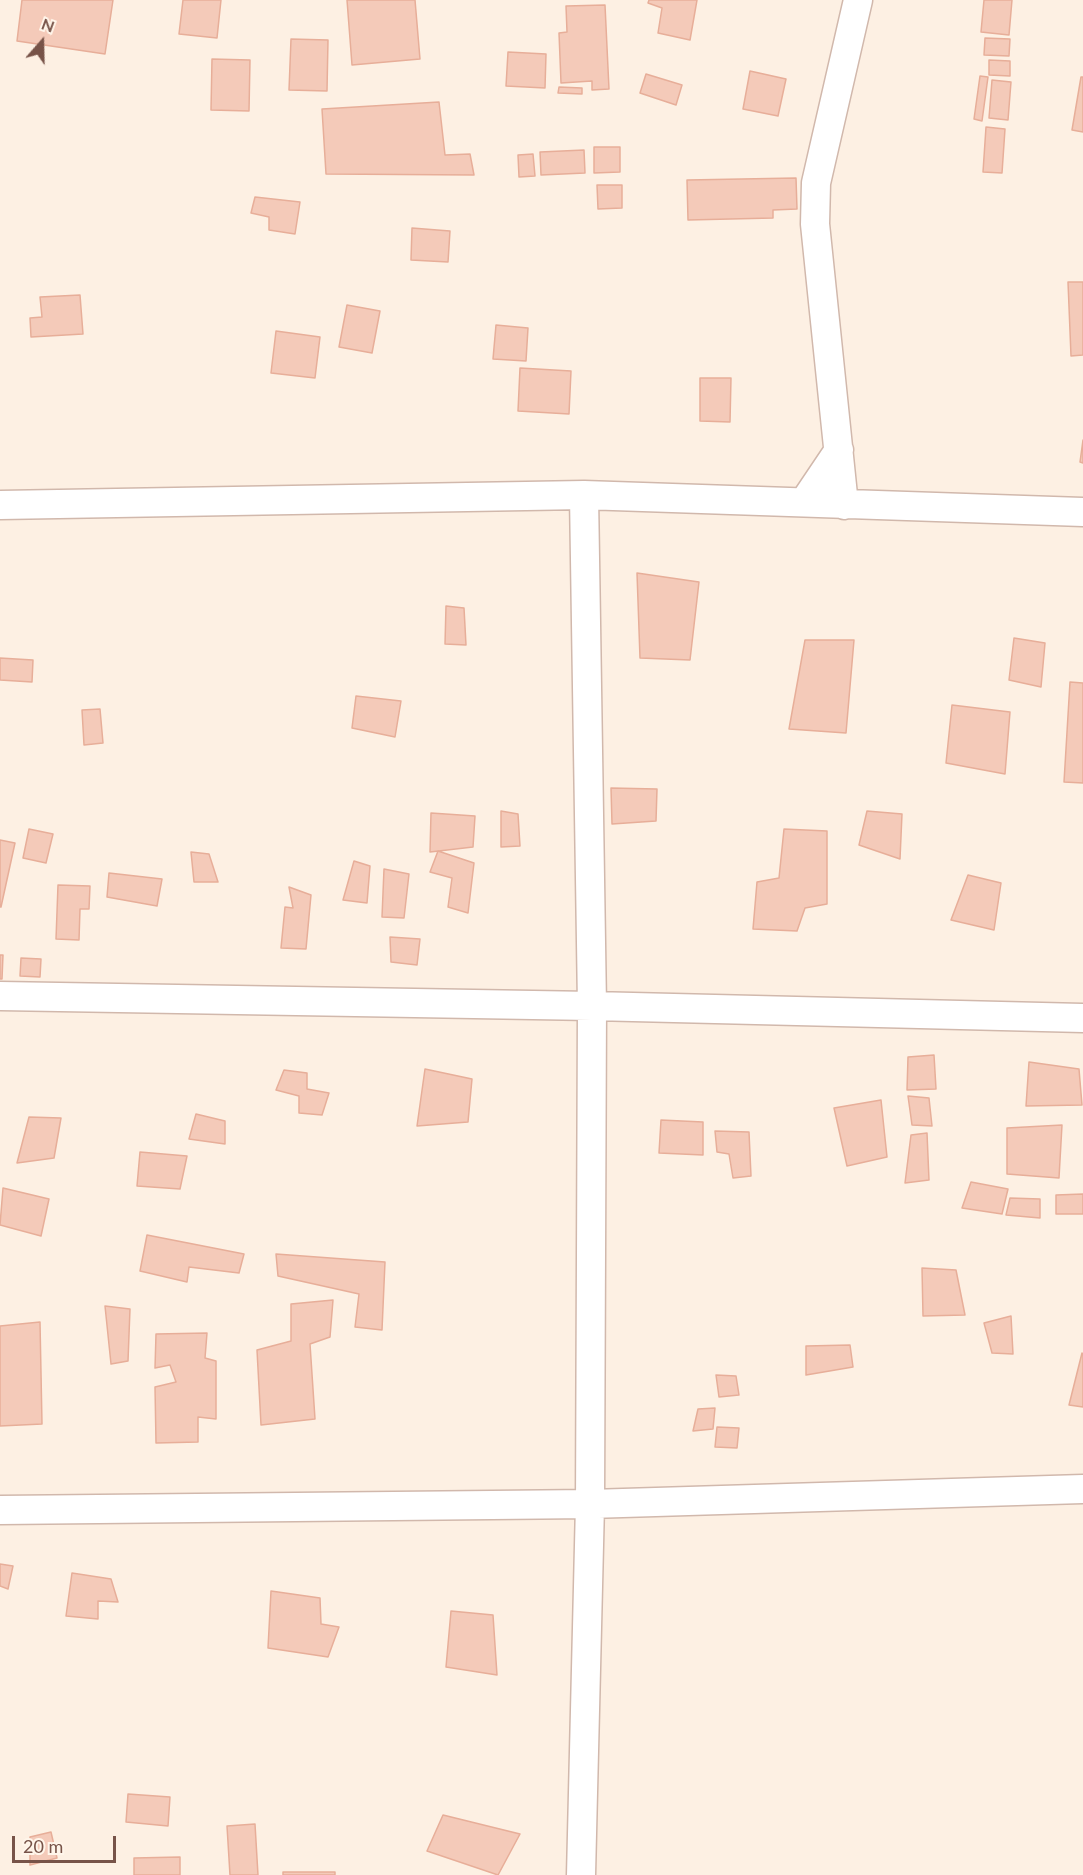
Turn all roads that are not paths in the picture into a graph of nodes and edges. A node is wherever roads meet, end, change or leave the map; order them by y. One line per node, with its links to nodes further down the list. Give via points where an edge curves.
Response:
1 (858, 0): 2 (street, via 816,183 815,203)
2 (839, 450): 4 (street); 6 (street)
3 (584, 495): 4 (street); 5 (street); 9 (street)
4 (804, 502): 6 (street)
5 (0, 505)
6 (844, 505): 7 (street)
7 (1083, 512)
8 (0, 996): 9 (street)
9 (592, 1006): 10 (street); 12 (street)
10 (1083, 1018)
11 (1083, 1489): 12 (street)
12 (590, 1504): 13 (street); 14 (street)
13 (0, 1510)
14 (581, 1875)

